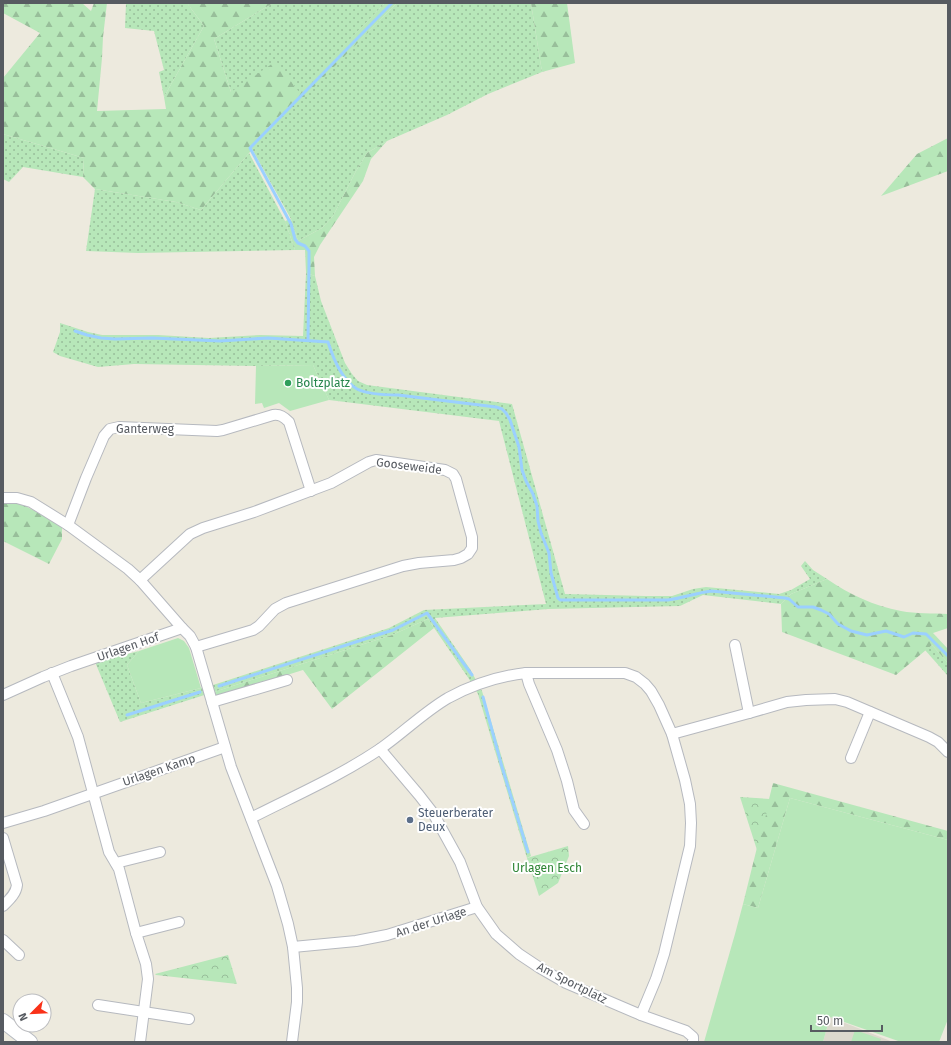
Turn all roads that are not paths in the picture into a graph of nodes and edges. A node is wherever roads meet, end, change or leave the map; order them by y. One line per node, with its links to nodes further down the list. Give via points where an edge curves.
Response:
1 (311, 491): 3 (street, Ganterweg, via 290,422 278,414 217,431 119,427 110,429 104,436); 4 (street, Gooseweide, via 190,534); 7 (street, Gooseweide, via 376,460 446,470 456,479 472,537 472,548 461,558 403,566 286,603 275,609 253,630)
2 (3, 498): 3 (street, via 31,502)
3 (68, 526): 4 (street)
4 (140, 580): 5 (street)
5 (182, 628): 7 (street); 8 (street, Urlagen Hof)
6 (735, 645): 14 (street)
7 (196, 647): 12 (street)
8 (52, 673): 11 (street, Urlagen Hof); 20 (street, via 78,737)
9 (526, 673): 15 (street, via 625,673 636,677 651,691); 17 (street, via 478,684 448,698); 23 (street, via 557,750 574,810)
10 (288, 680): 12 (street)
11 (3, 695)
12 (212, 702): 16 (street)
13 (870, 712): 14 (street, via 835,699 787,702); 18 (street, via 938,742); 19 (street)
14 (749, 713): 15 (street)
15 (672, 734): 36 (street, via 690,804 690,846 664,954)
16 (225, 747): 20 (street, Urlagen Kamp); 21 (street)
17 (380, 749): 21 (street); 28 (street, An der Urlage, via 433,813 460,862)
18 (948, 752)
19 (851, 758)
20 (94, 794): 22 (street, Urlagen Kamp); 26 (street, via 109,852)
21 (251, 818): 32 (street, via 282,899)
22 (3, 823)
23 (584, 824)
24 (3, 838): 27 (street, via 17,885 14,894)
25 (160, 852): 26 (street)
26 (116, 864): 30 (street)
27 (3, 906)
28 (477, 906): 32 (street, An der Urlage, via 387,935 356,941); 36 (street, Am Sportplatz, via 496,934 540,968)
29 (179, 922): 30 (street)
30 (136, 933): 35 (street, via 148,972)
31 (3, 940): 33 (street)
32 (293, 947): 41 (street, via 297,995)
33 (19, 955)
34 (98, 1005): 35 (street)
35 (144, 1011): 37 (street); 40 (street)
36 (641, 1015): 42 (street, Am Sportplatz, via 686,1031 693,1037)
37 (189, 1019)
38 (3, 1021): 39 (street)
39 (30, 1042)
40 (140, 1042)
41 (292, 1042)
42 (693, 1042)

